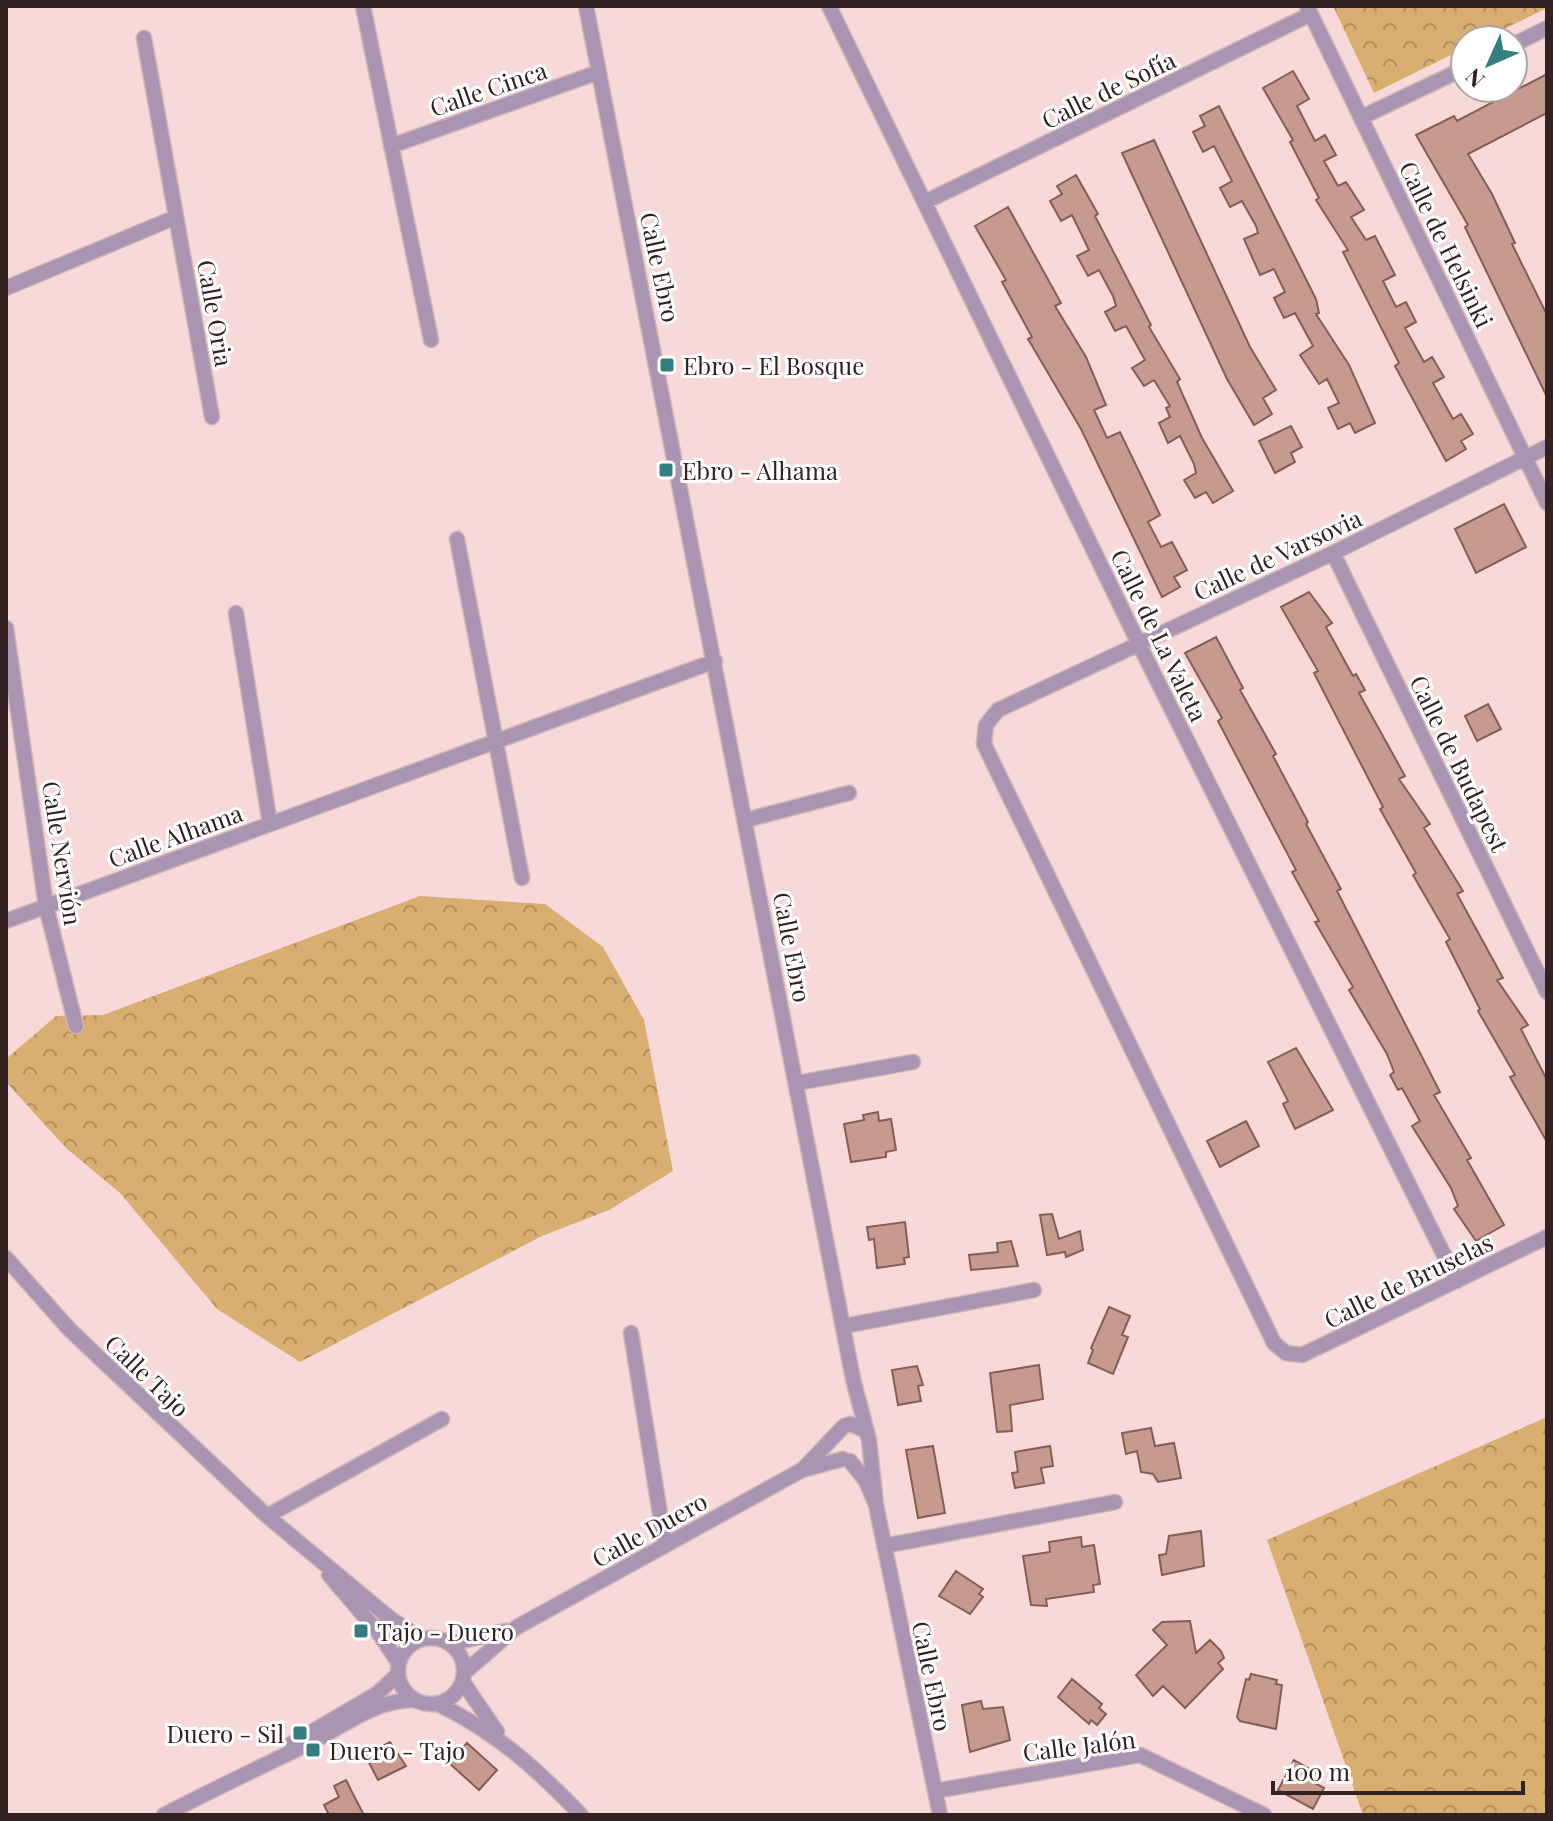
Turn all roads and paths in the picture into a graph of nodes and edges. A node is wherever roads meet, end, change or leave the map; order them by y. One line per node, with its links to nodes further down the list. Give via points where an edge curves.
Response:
1 (363, 6): 11 (street)
2 (586, 6): 8 (street, Calle Ebro)
3 (829, 6): 12 (street, Calle de La Valeta)
4 (1309, 10): 10 (street, Calle de Helsinki); 12 (street, Calle de Sofía)
5 (1547, 28): 6 (street)
6 (1529, 37)
7 (144, 38): 13 (street, Calle Oria)
8 (599, 72): 11 (street, Calle Cinca); 25 (street, Calle Ebro)
9 (1449, 76): 10 (street)
10 (1362, 117): 18 (street, Calle de Helsinki)
11 (391, 146): 15 (street)
12 (925, 202): 24 (street, Calle de La Valeta)
13 (176, 217): 14 (street); 16 (street, Calle Oria)
14 (6, 288)
15 (431, 340)
16 (212, 417)
17 (1547, 447): 18 (street, Calle de Varsovia)
18 (1525, 457): 19 (street, Calle de Helsinki); 21 (street, Calle de Varsovia)
19 (1547, 503)
20 (457, 539): 27 (street)
21 (1333, 553): 24 (street, Calle de Varsovia); 34 (street, Calle de Budapest)
22 (236, 613): 30 (street, Calle Alhama)
23 (6, 628): 26 (street, Calle Nervión)
24 (1139, 644): 40 (street, Calle de La Valeta); 44 (street, Calle de Varsovia, via 998,710 986,725 984,744 1274,1343)
25 (715, 661): 27 (street, Calle Alhama); 29 (street, Calle Ebro)
26 (10, 687): 32 (street, Calle Nervión)
27 (494, 740): 30 (street, Calle Alhama); 31 (street)
28 (849, 793): 29 (street)
29 (746, 820): 37 (street, Calle Ebro)
30 (270, 824): 32 (street, Calle Alhama)
31 (522, 878)
32 (46, 906): 33 (street, Calle Alhama); 35 (street, Calle Nervión)
33 (6, 921)
34 (1547, 992)
35 (76, 1026)
36 (913, 1062): 37 (street)
37 (797, 1083): 42 (street, Calle Ebro)
38 (1547, 1237): 40 (street, Calle de Bruselas)
39 (6, 1258): 54 (street, Calle Tajo, via 70,1330)
40 (1457, 1281): 44 (street, Calle de Bruselas, via 1302,1355)
41 (1034, 1290): 42 (street)
42 (844, 1326): 45 (street, Calle Ebro)
43 (631, 1333): 55 (street)
44 (1286, 1353)
45 (853, 1379): 47 (street, Calle Ebro); 48 (street, Calle Ebro, via 851,1408)
46 (442, 1419): 54 (street)
47 (864, 1430): 48 (street, via 851,1424); 49 (street)
48 (839, 1431): 50 (street, via 833,1446); 51 (street, Calle Duero)
49 (869, 1446): 50 (street, via 862,1457); 53 (street, Calle Ebro)
50 (846, 1460): 51 (street, Calle Duero); 53 (street, Calle Ebro, via 866,1481)
51 (802, 1470): 55 (street, Calle Duero)
52 (1115, 1502): 56 (street)
53 (876, 1505): 56 (street, Calle Ebro)
54 (267, 1516): 57 (street, Calle Tajo)
55 (665, 1545): 58 (street, Calle Duero)
56 (884, 1546): 67 (street, Calle Ebro)
57 (316, 1559): 59 (street, Calle Tajo); 61 (street, Calle Tajo, via 378,1632)
58 (517, 1627): 60 (street, Calle Duero); 62 (street, Calle Duero)
59 (422, 1639): 60 (street); 61 (street, via 403,1652)
60 (450, 1644): 62 (street, via 458,1651)
61 (398, 1668): 63 (street, via 406,1694); 66 (street, via 378,1693)
62 (464, 1677): 64 (street, via 454,1696); 65 (street)
63 (415, 1700): 64 (street); 66 (street, via 368,1710)
64 (438, 1704): 65 (street)
65 (502, 1739): 69 (street)
66 (264, 1762): 68 (street)
67 (935, 1791): 70 (street, Calle Ebro); 71 (street, Calle Jalón, via 1140,1755)
68 (164, 1815)
69 (581, 1815)
70 (940, 1815)
71 (1264, 1815)

